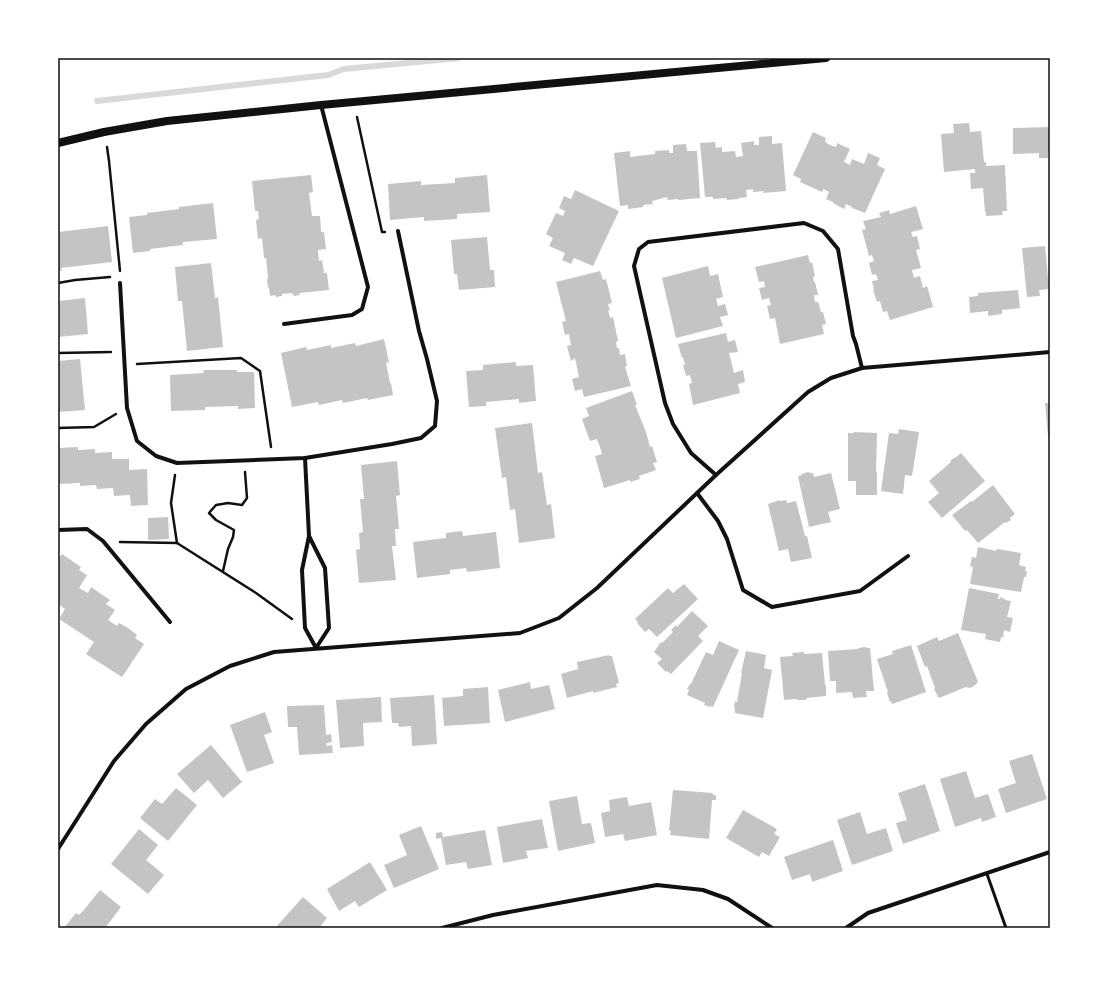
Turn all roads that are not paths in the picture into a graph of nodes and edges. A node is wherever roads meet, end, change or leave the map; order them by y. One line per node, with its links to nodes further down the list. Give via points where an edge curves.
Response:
1 (826, 58): 2 (main road)
2 (321, 105): 3 (main road, via 167,121); 6 (street, via 368,287 362,309 352,315)
3 (58, 143)
4 (398, 231): 9 (street, via 437,401 435,426 421,438)
5 (120, 283): 9 (street, via 126,408 137,441 156,456 177,463)
6 (284, 324)
7 (1050, 352): 8 (street)
8 (862, 368): 10 (street, via 831,378 808,392); 10 (street, via 853,336 838,249 822,231 804,223 648,242 639,248 634,266 665,403 673,424 691,453)
9 (305, 458): 13 (street)
10 (716, 475): 11 (street)
11 (697, 493): 14 (street, via 718,521 727,539 743,590 772,607 860,591); 16 (street, via 597,588 559,618 520,633)
12 (58, 530): 15 (street, via 87,529 104,541)
13 (309, 536): 16 (street, via 302,570 305,628); 16 (street, via 325,568 329,628)
14 (908, 556)
15 (170, 622)
16 (316, 648): 17 (street, via 274,652 230,666 186,690 146,724 114,761)
17 (58, 849)
18 (1050, 852): 19 (street)
19 (987, 874): 22 (street, via 868,913); 23 (lane)
20 (442, 928): 21 (street, via 493,915 656,885 703,890 728,899)
21 (772, 928)
22 (846, 928)
23 (1006, 928)

